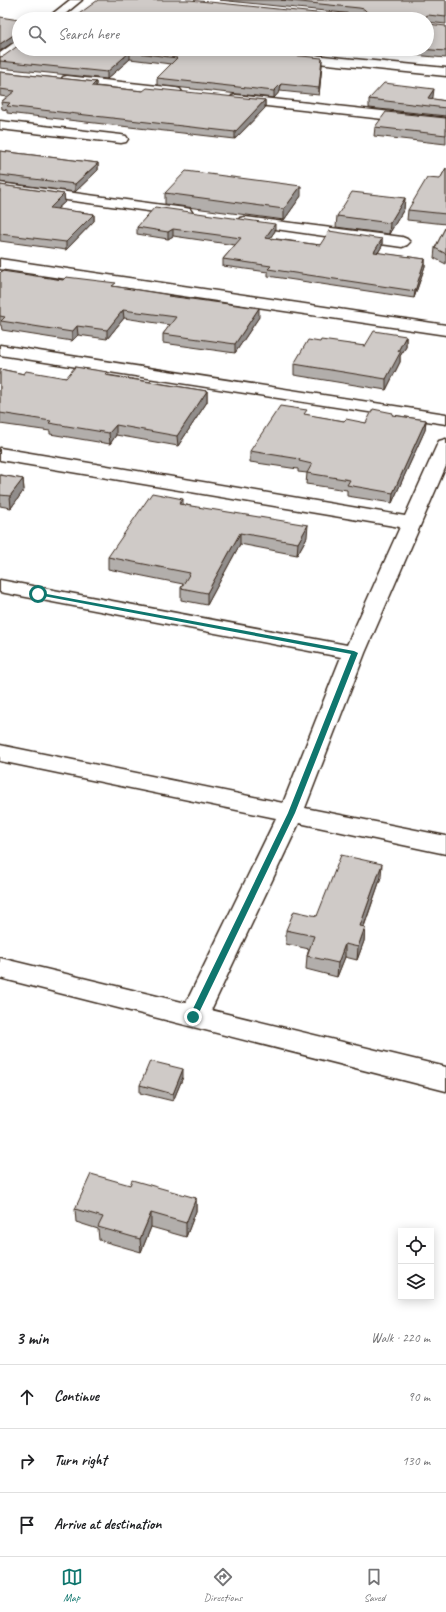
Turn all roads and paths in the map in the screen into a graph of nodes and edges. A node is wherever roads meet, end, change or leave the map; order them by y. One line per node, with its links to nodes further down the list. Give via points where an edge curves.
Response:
1 (77, 0): 2 (street)
2 (61, 12)
3 (12, 50): 5 (street)
4 (289, 56): 6 (street)
5 (0, 59)
6 (446, 72)
7 (55, 79): 8 (street)
8 (188, 94)
9 (227, 98): 10 (street)
10 (446, 122)
11 (0, 125): 12 (street)
12 (121, 139)
13 (0, 187): 14 (street)
14 (197, 214)
15 (229, 218): 16 (street)
16 (402, 242)
17 (0, 264): 18 (street)
18 (446, 330)
19 (0, 350): 20 (street)
20 (446, 419)
21 (446, 445): 23 (street)
22 (0, 454): 23 (street)
23 (411, 523): 25 (street)
24 (0, 586): 25 (street)
25 (354, 653): 27 (street)
26 (0, 753): 27 (street)
27 (291, 813): 28 (street); 30 (street)
28 (446, 845)
29 (0, 968): 30 (street)
30 (193, 1017): 31 (street)
31 (446, 1079)

